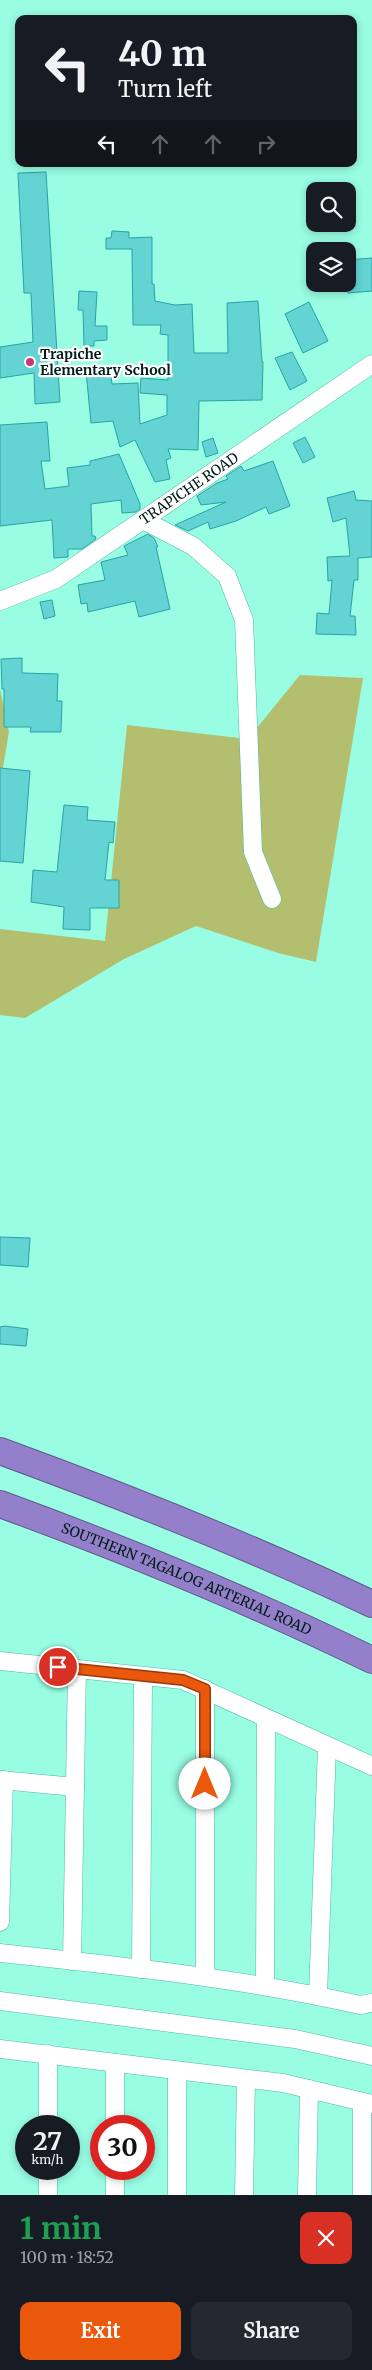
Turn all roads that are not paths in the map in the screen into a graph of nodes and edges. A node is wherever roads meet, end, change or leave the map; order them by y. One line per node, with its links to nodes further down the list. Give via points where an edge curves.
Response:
1 (372, 364): 2 (street, TRAPICHE ROAD)
2 (143, 520): 3 (street, TRAPICHE ROAD, via 56,579); 4 (street, via 193,546 227,576 244,620 253,852)
3 (0, 601)
4 (272, 899)
5 (0, 1451): 7 (highway, via 310,1575)
6 (0, 1504): 8 (highway, SOUTHERN TAGALOG ARTERIAL ROAD, via 277,1613)
7 (372, 1604)
8 (372, 1660)
9 (0, 1661): 10 (street)
10 (77, 1669): 11 (street); 17 (street)
11 (143, 1677): 12 (street, via 183,1680); 21 (street)
12 (205, 1689): 13 (street); 22 (street)
13 (266, 1719): 14 (street); 23 (street)
14 (327, 1747): 15 (street); 24 (street)
15 (372, 1766)
16 (2, 1780): 17 (street); 18 (street)
17 (75, 1787): 20 (street)
18 (0, 1922)
19 (0, 1953): 20 (street)
20 (72, 1961): 21 (street)
21 (141, 1969): 22 (street)
22 (205, 1976): 23 (street)
23 (265, 1985): 24 (street)
24 (318, 1995): 26 (street, via 360,2005)
25 (0, 2001): 29 (street, via 295,2039)
26 (372, 2003)
27 (0, 2049): 28 (street)
28 (48, 2054): 30 (street); 35 (street)
29 (372, 2056)
30 (115, 2063): 31 (street); 36 (street)
31 (178, 2071): 32 (street); 41 (street)
32 (246, 2079): 33 (street); 42 (street)
33 (310, 2089): 34 (street); 43 (street)
34 (367, 2103): 44 (street)
35 (48, 2115)
36 (115, 2115)
37 (48, 2180): 39 (street)
38 (115, 2180): 40 (street)
39 (48, 2195)
40 (115, 2195)
41 (177, 2195)
42 (244, 2195)
43 (307, 2195)
44 (362, 2195)

